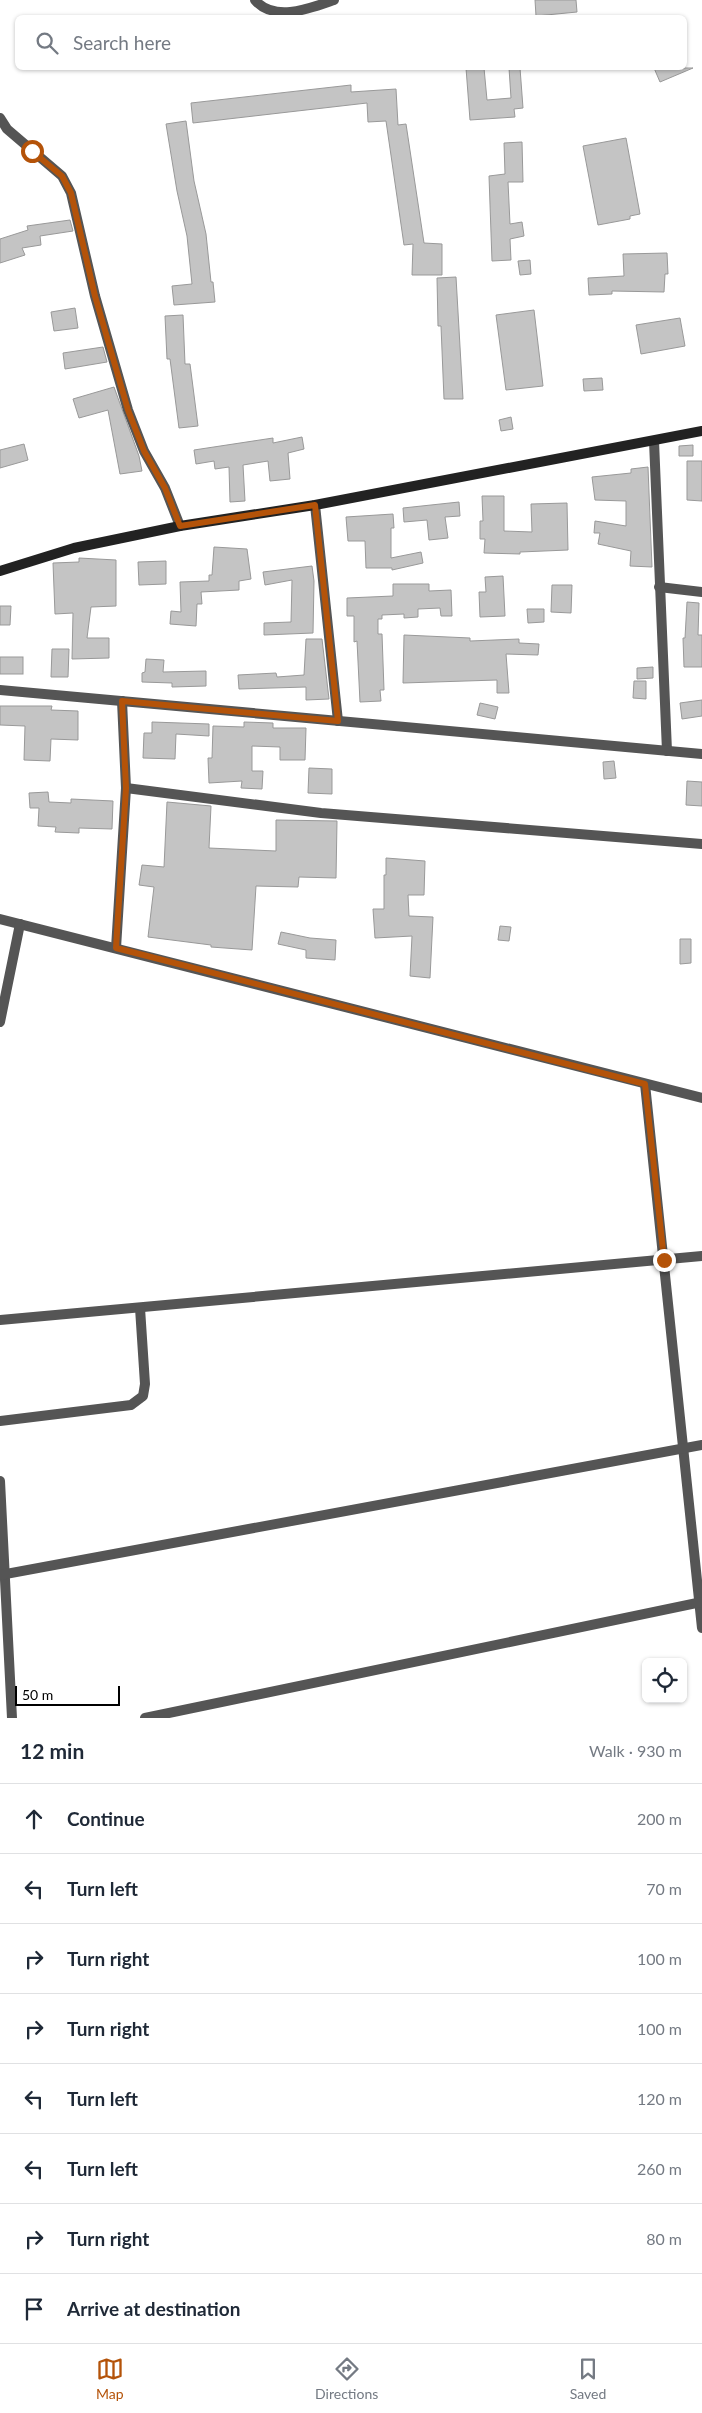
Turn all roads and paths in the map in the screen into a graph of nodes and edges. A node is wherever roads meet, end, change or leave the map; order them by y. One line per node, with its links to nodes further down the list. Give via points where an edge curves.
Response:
1 (254, 0): 2 (street, via 260,6 282,12 307,9)
2 (334, 0)
3 (0, 118): 7 (street, via 7,129 62,176 71,193 95,296 128,410)
4 (702, 431): 5 (main road)
5 (654, 441): 6 (main road); 9 (street)
6 (315, 505): 7 (main road); 13 (street)
7 (180, 526): 8 (main road, via 74,548)
8 (0, 571)
9 (659, 587): 10 (street); 14 (street)
10 (702, 592)
11 (0, 690): 12 (street)
12 (122, 701): 13 (street); 16 (street)
13 (338, 721): 14 (street)
14 (667, 751): 15 (street)
15 (702, 754)
16 (126, 788): 17 (street, via 321,812); 20 (street)
17 (702, 844)
18 (0, 919): 19 (street)
19 (20, 924): 20 (street); 21 (street)
20 (116, 948): 22 (street)
21 (0, 1022)
22 (645, 1084): 23 (street); 25 (street)
23 (702, 1098)
24 (702, 1256): 25 (street)
25 (664, 1260): 26 (street); 30 (street)
26 (140, 1308): 27 (street); 28 (street, via 143,1396 131,1404)
27 (0, 1320)
28 (0, 1421)
29 (702, 1445): 30 (street)
30 (685, 1448): 32 (street); 33 (street)
31 (0, 1481): 32 (street)
32 (2, 1574): 35 (street)
33 (701, 1602): 34 (street); 36 (street)
34 (702, 1628)
35 (12, 1718)
36 (145, 1718)

